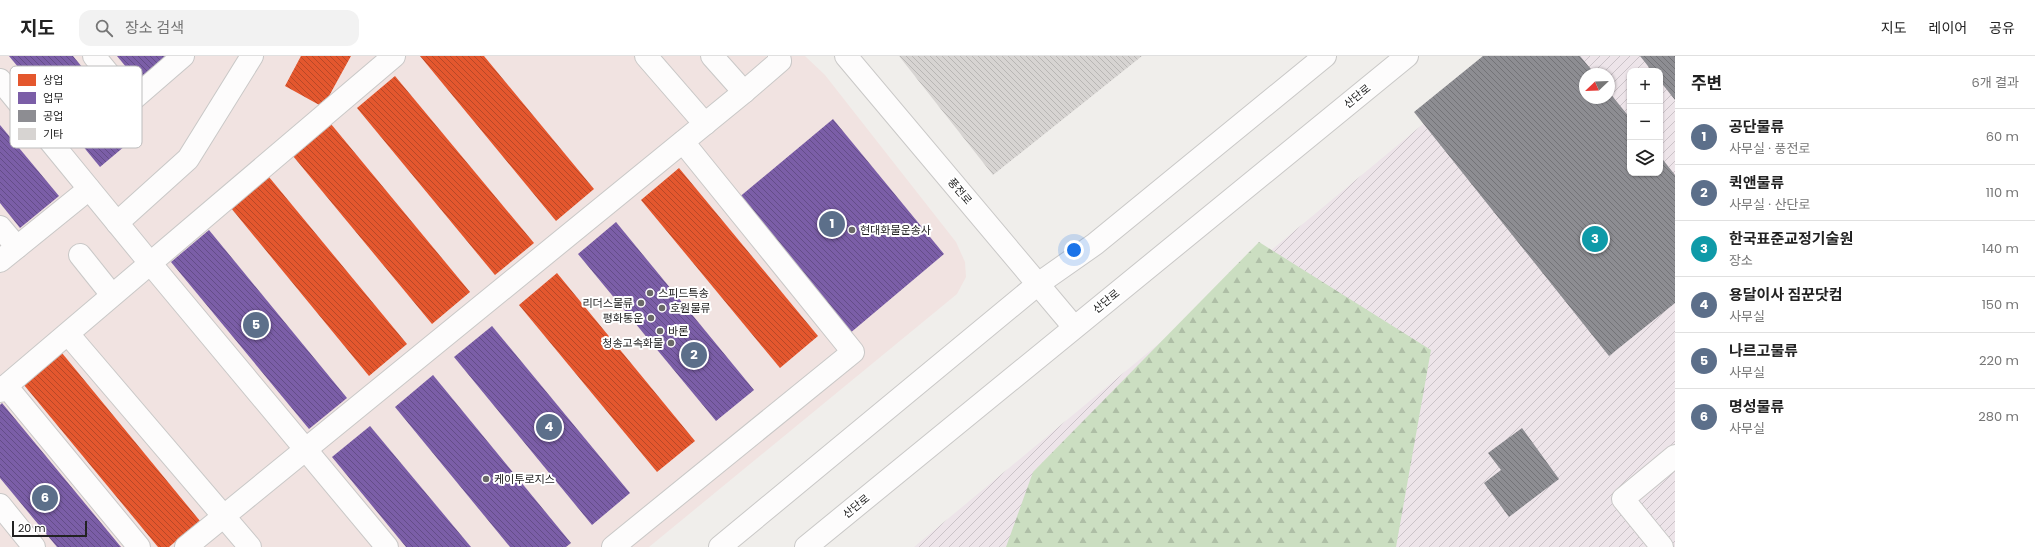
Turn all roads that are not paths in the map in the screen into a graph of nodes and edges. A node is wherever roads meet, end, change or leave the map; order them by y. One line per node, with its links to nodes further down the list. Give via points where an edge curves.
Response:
1 (94, 56): 11 (street)
2 (183, 56): 13 (street)
3 (252, 56): 20 (street, via 188,159)
4 (394, 56): 25 (street)
5 (646, 56): 16 (street)
6 (712, 56): 15 (street)
7 (779, 56): 15 (street, via 780,61)
8 (846, 56): 26 (street, 풍전로)
9 (1325, 56): 26 (street, via 1095,244)
10 (1407, 56): 28 (street, 산단로)
11 (102, 66)
12 (0, 80): 14 (street)
13 (142, 91)
14 (10, 92)
15 (744, 92): 16 (street)
16 (705, 124): 17 (street)
17 (682, 142): 31 (street); 40 (street, via 852,352)
18 (56, 148): 19 (street)
19 (90, 189): 20 (street); 22 (street)
20 (117, 223): 25 (street)
21 (0, 227): 22 (street)
22 (17, 247): 24 (street)
23 (80, 255): 27 (street)
24 (0, 261)
25 (150, 263): 27 (street); 31 (street)
26 (1038, 284): 28 (street, 풍전로); 41 (street)
27 (112, 295): 29 (street)
28 (1074, 327): 42 (street, 산단로)
29 (68, 334): 30 (street); 34 (street)
30 (3, 388): 36 (street)
31 (306, 449): 34 (street); 39 (street)
32 (1675, 456): 43 (street, via 1623,499)
33 (0, 505): 35 (street)
34 (224, 516): 37 (street); 38 (street)
35 (34, 547)
36 (139, 547)
37 (186, 547)
38 (250, 547)
39 (387, 547)
40 (613, 547)
41 (720, 547)
42 (806, 547)
43 (1662, 547)

